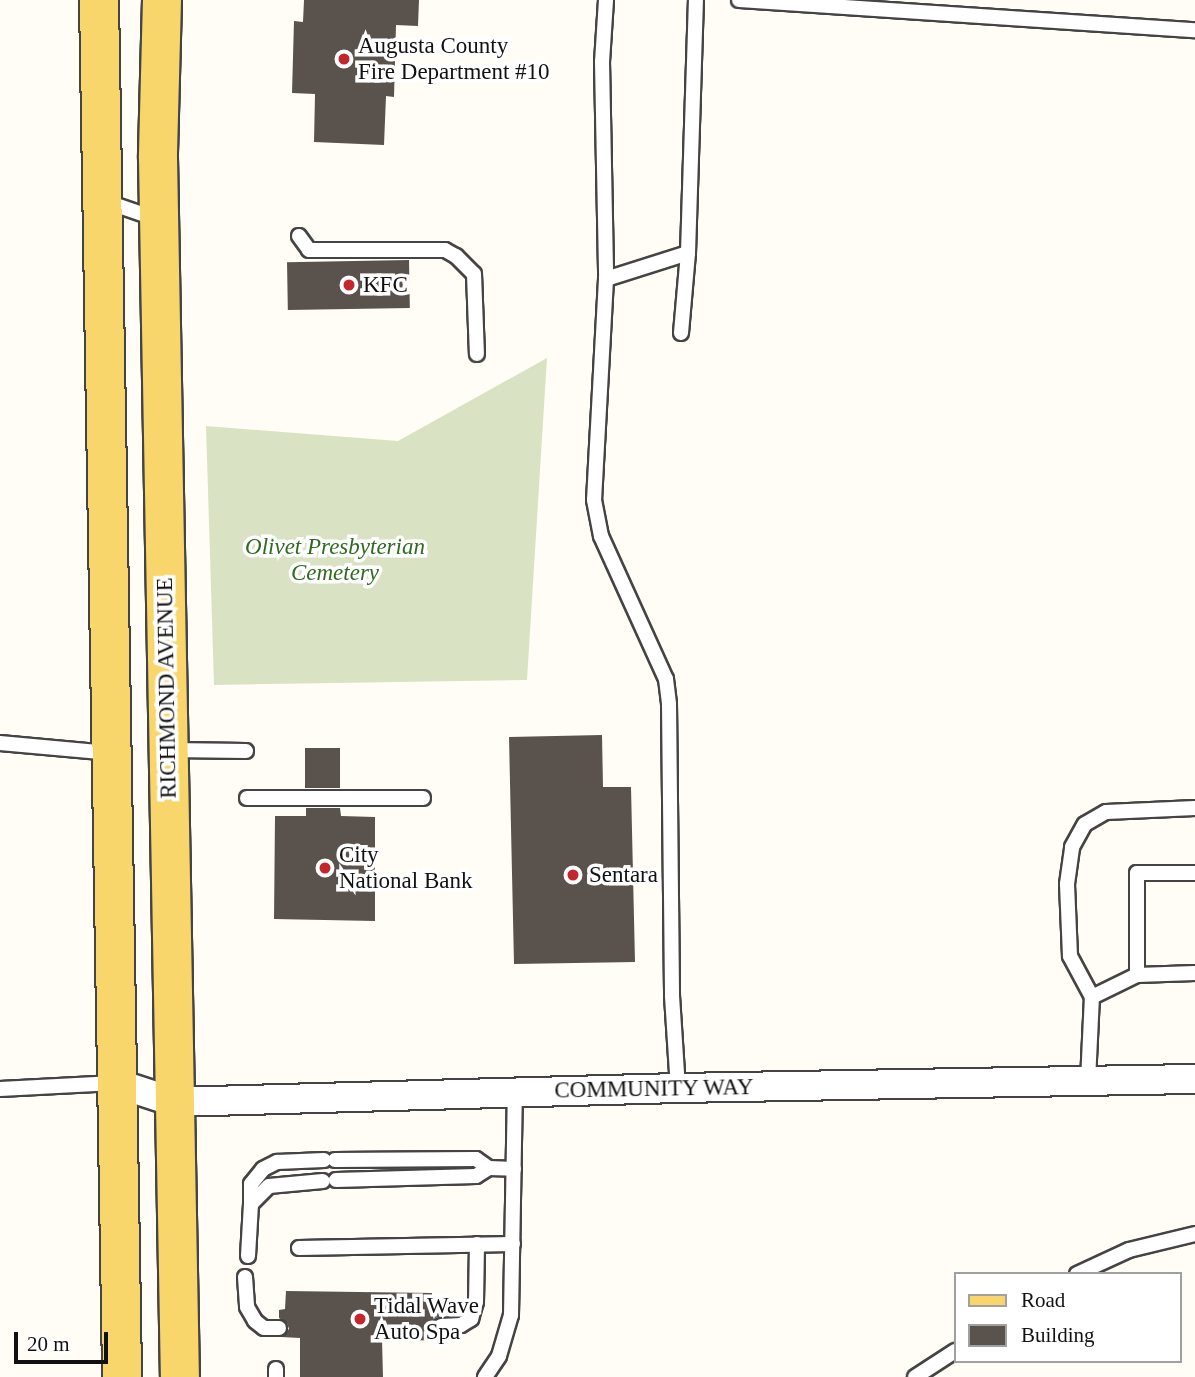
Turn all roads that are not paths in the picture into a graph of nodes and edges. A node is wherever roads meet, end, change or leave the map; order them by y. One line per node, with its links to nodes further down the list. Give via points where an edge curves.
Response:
1 (99, 0): 8 (main road)
2 (162, 0): 9 (main road, RICHMOND AVENUE)
3 (606, 0): 12 (lane, via 602,62)
4 (696, 0): 11 (lane)
5 (739, 0): 6 (lane)
6 (766, 1): 7 (lane)
7 (1195, 30)
8 (102, 201): 9 (lane); 18 (main road)
9 (159, 220): 16 (main road, RICHMOND AVENUE)
10 (299, 236): 14 (lane, via 309,250 444,250 456,256 474,274)
11 (688, 253): 12 (lane); 13 (lane)
12 (606, 279): 30 (lane, via 594,500 601,536 666,679)
13 (681, 333)
14 (477, 354)
15 (0, 743): 18 (lane)
16 (168, 750): 17 (lane); 32 (main road, RICHMOND AVENUE)
17 (246, 751)
18 (110, 754): 28 (main road)
19 (424, 798): 20 (lane)
20 (247, 799)
21 (1195, 808): 25 (lane, via 1106,812 1085,824 1072,847 1067,884 1070,956)
22 (1195, 873): 24 (lane, via 1137,873)
23 (1195, 973): 24 (lane)
24 (1137, 975): 25 (lane)
25 (1092, 997): 27 (lane)
26 (1195, 1079): 27 (street, COMMUNITY WAY)
27 (1088, 1081): 30 (street, COMMUNITY WAY)
28 (116, 1083): 29 (lane); 32 (street, COMMUNITY WAY); 46 (main road)
29 (0, 1088)
30 (678, 1088): 31 (street, COMMUNITY WAY)
31 (515, 1092): 32 (street, COMMUNITY WAY); 34 (lane)
32 (174, 1102): 47 (main road, RICHMOND AVENUE)
33 (489, 1168): 34 (lane); 35 (lane, via 476,1176 269,1186); 35 (lane, via 476,1159 276,1162 251,1184)
34 (514, 1169): 38 (lane)
35 (251, 1204): 40 (lane)
36 (1195, 1234): 41 (lane, via 1129,1250)
37 (478, 1244): 38 (lane); 39 (lane); 43 (lane, via 471,1319 461,1325)
38 (513, 1244): 48 (lane, via 511,1315 499,1356)
39 (299, 1248)
40 (248, 1256)
41 (1081, 1272)
42 (245, 1277): 44 (lane, via 247,1307 255,1321 264,1328)
43 (441, 1326)
44 (279, 1328)
45 (954, 1352): 49 (lane)
46 (122, 1377)
47 (180, 1377)
48 (485, 1377)
49 (915, 1377)

